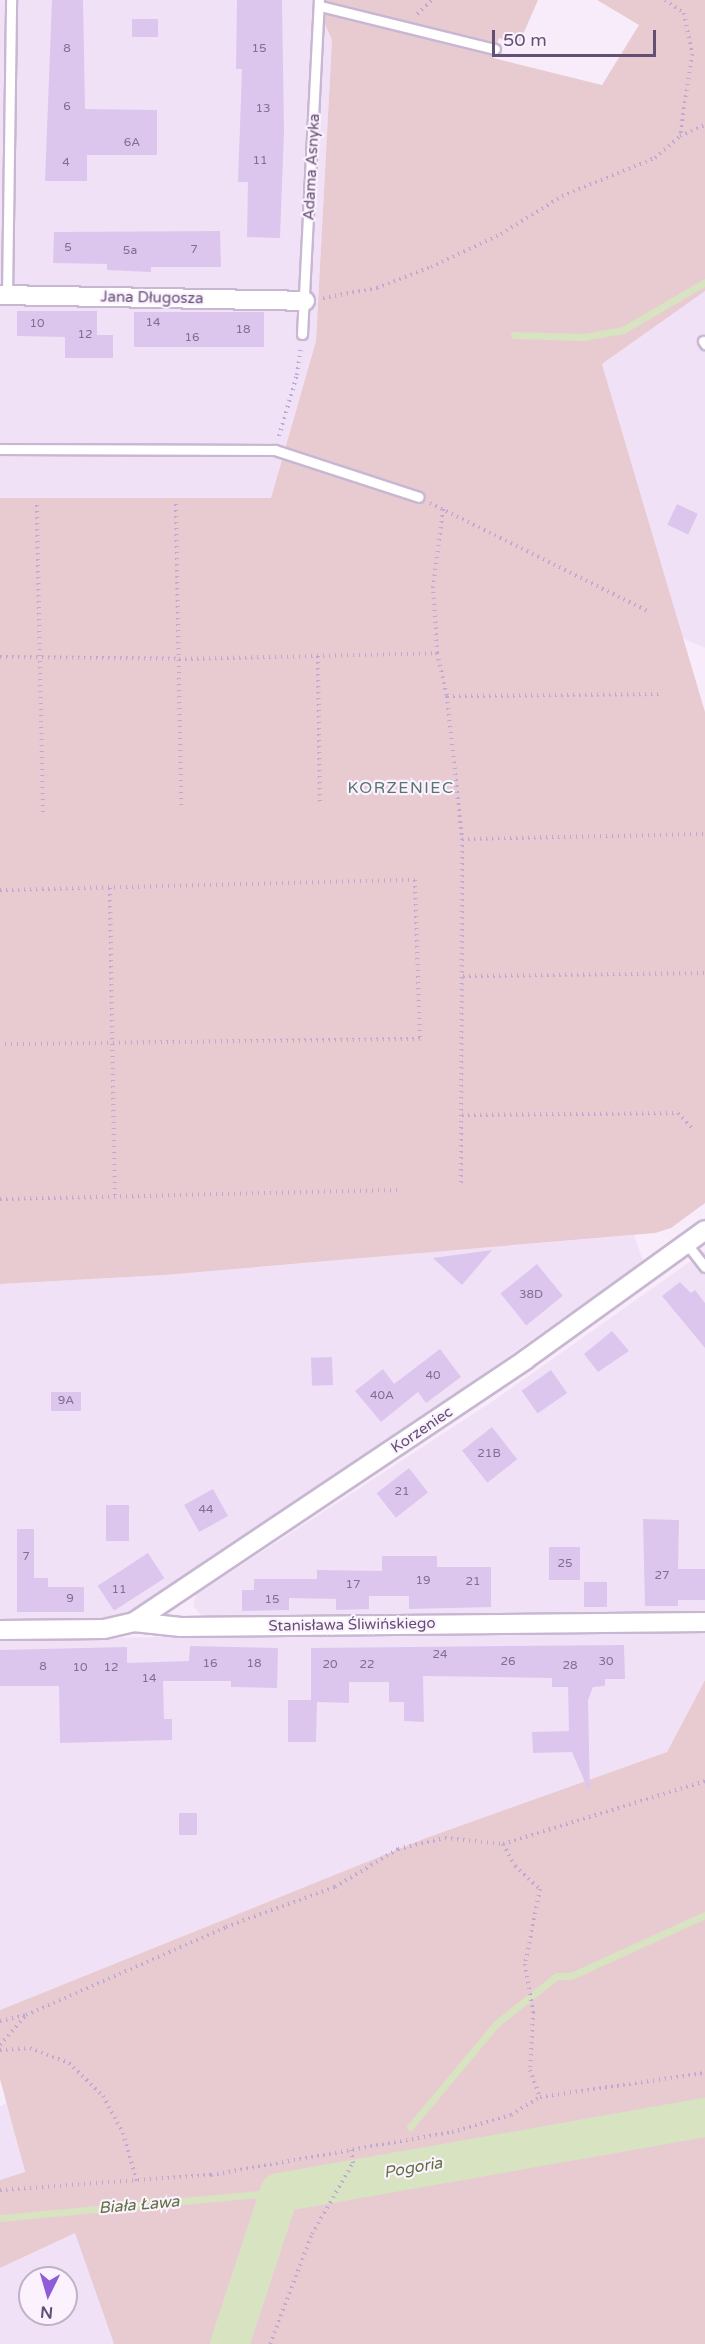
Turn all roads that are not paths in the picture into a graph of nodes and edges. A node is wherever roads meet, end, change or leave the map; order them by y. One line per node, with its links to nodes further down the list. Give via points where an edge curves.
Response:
1 (11, 0): 4 (lane)
2 (320, 3): 3 (lane); 5 (lane, Adama Asnyka)
3 (495, 49)
4 (4, 295): 5 (street, Jana Długosza)
5 (305, 301): 6 (lane, Adama Asnyka)
6 (302, 334)
7 (0, 449): 8 (lane, via 275,450)
8 (419, 497)
9 (705, 1230): 10 (street, Korzeniec)
10 (687, 1244): 11 (lane); 12 (street, Korzeniec, via 525,1360)
11 (705, 1267)
12 (134, 1622): 13 (street, Stanisława Śliwińskiego, via 181,1627); 14 (street, Stanisława Śliwińskiego, via 104,1629)
13 (705, 1622)
14 (0, 1630)

